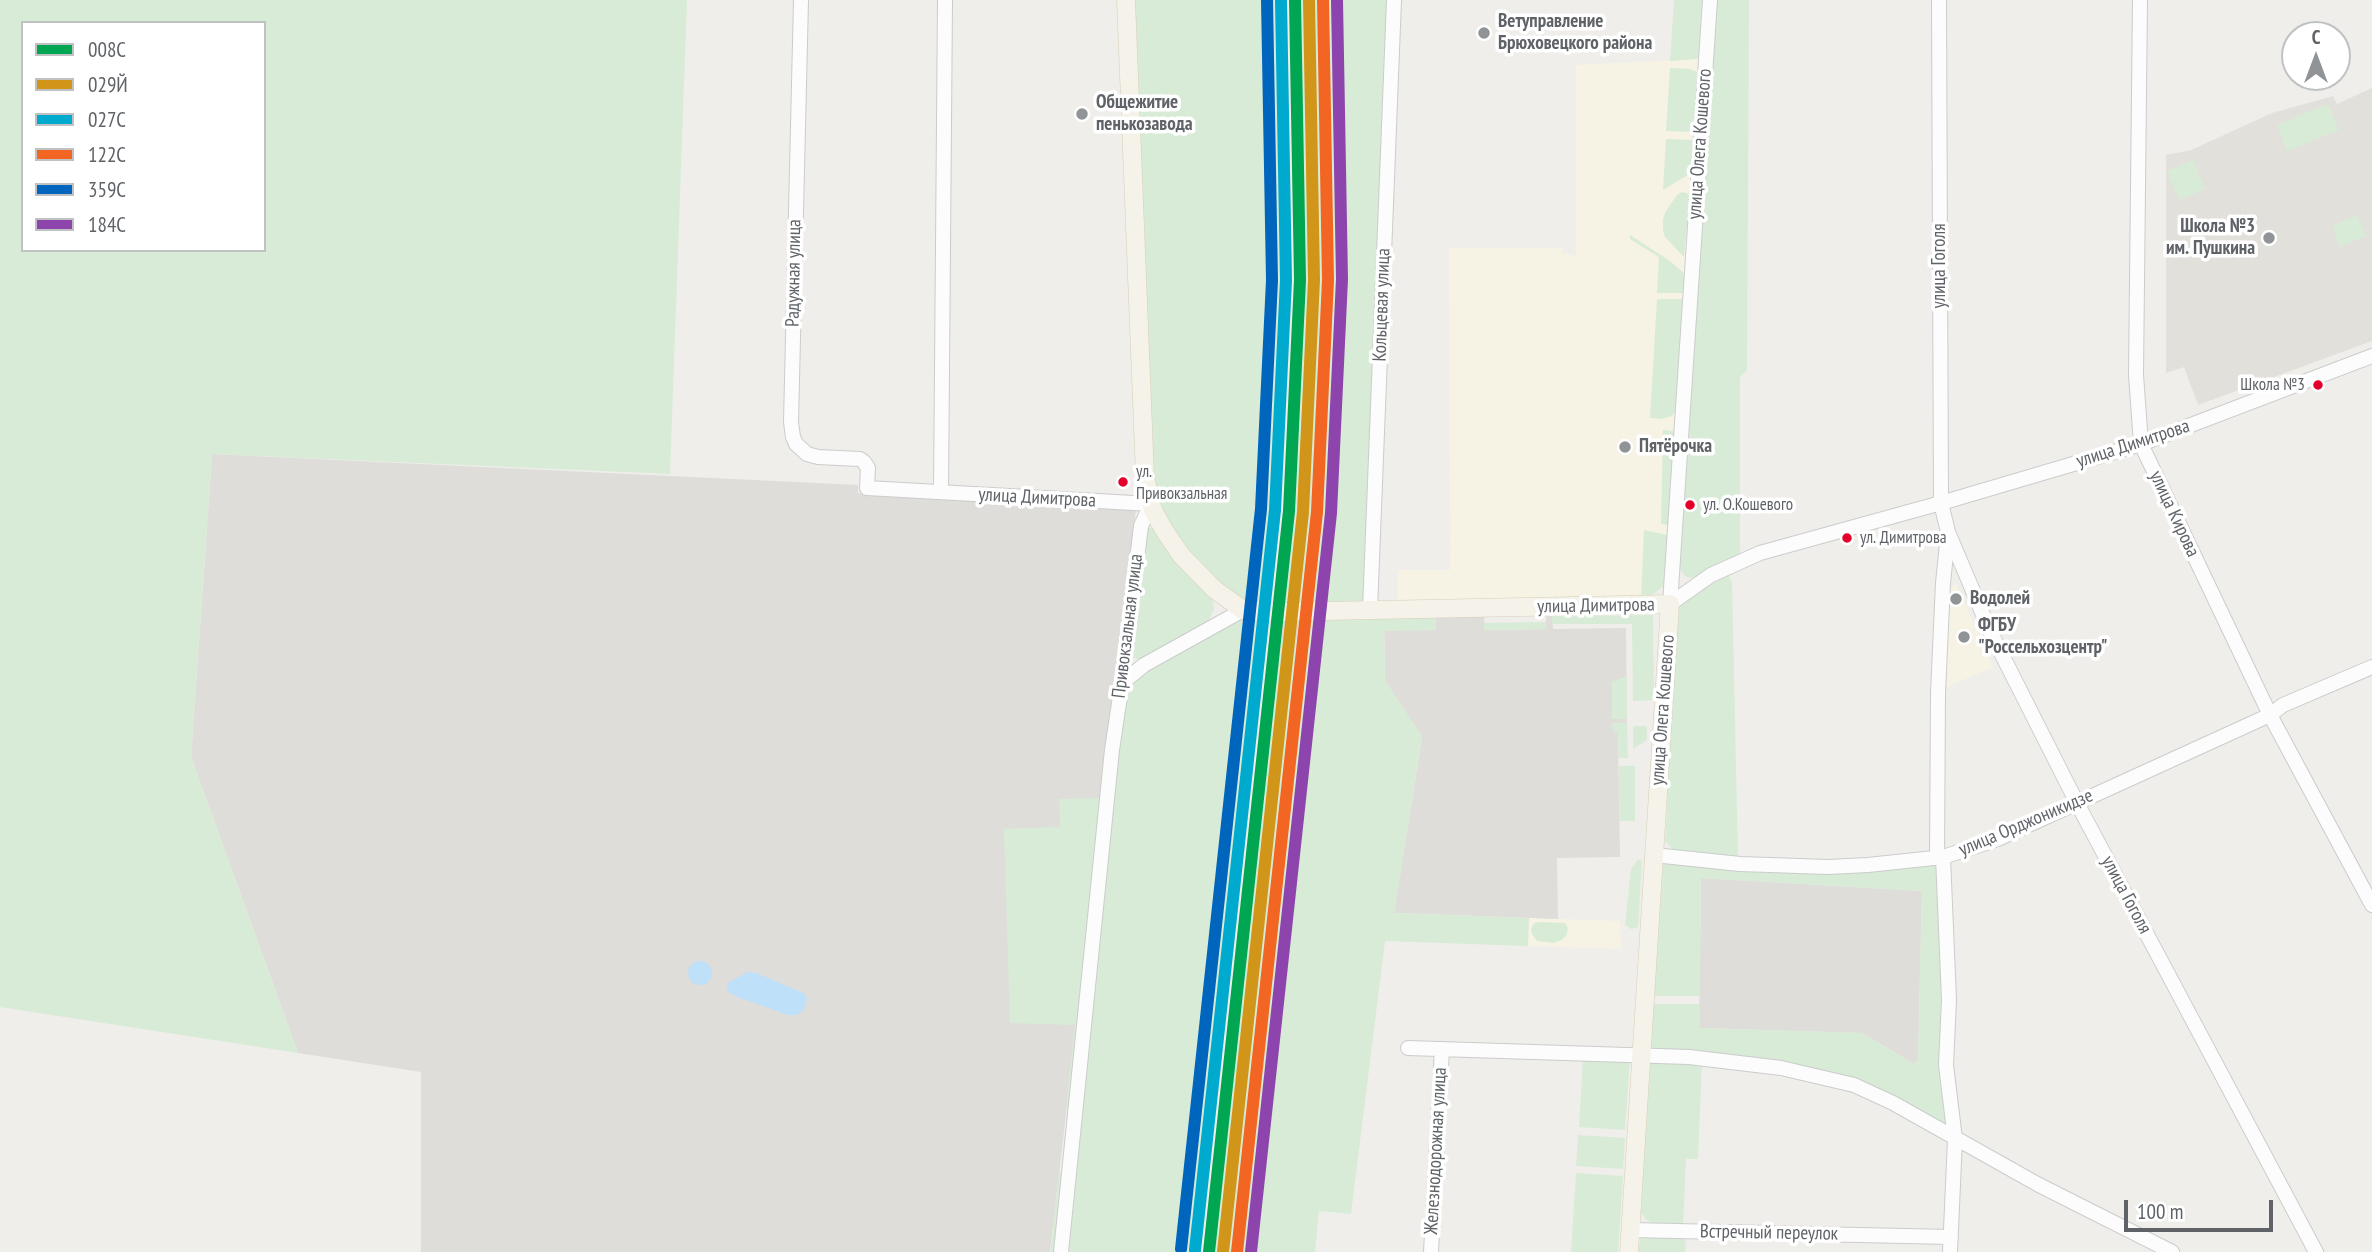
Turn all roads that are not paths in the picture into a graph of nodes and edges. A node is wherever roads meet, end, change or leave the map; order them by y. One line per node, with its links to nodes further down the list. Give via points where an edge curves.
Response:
1 (801, 0): 10 (street, Радужная улица, via 791,429 796,444 807,454 864,462)
2 (945, 0): 11 (street)
3 (1126, 0): 13 (main road, Привокзальная улица, via 1143,457)
4 (1394, 0): 18 (street, Кольцевая улица)
5 (1710, 0): 16 (street, улица Олега Кошевого)
6 (1939, 0): 12 (street, улица Гоголя)
7 (2140, 0): 9 (street, улица Кирова, via 2136,375)
8 (2372, 356): 9 (street, улица Димитрова)
9 (2141, 444): 12 (street, улица Димитрова); 22 (street, улица Кирова)
10 (867, 488): 11 (street, улица Димитрова)
11 (941, 492): 13 (street, улица Димитрова)
12 (1941, 503): 14 (street, улица Гоголя); 16 (street, улица Димитрова, via 1750,557 1711,575)
13 (1150, 505): 15 (main road, via 1170,541); 21 (street, Привокзальная улица, via 1140,526)
14 (1948, 532): 23 (street, улица Гоголя, via 1990,631); 25 (street, улица Гоголя, via 1938,693)
15 (1214, 589): 17 (main road); 19 (street, via 1221,609)
16 (1670, 604): 18 (main road, улица Димитрова); 24 (main road, улица Олега Кошевого)
17 (1242, 610): 18 (main road, улица Димитрова); 19 (street)
18 (1370, 610)
19 (1213, 626): 21 (street, via 1144,665)
20 (2372, 667): 22 (street, улица Орджоникидзе, via 2283,705)
21 (1122, 684): 33 (street, Привокзальная улица, via 1106,795)
22 (2270, 715): 23 (street, улица Орджоникидзе); 26 (street, улица Кирова)
23 (2077, 803): 25 (street, улица Орджоникидзе, via 1998,838); 37 (street, улица Гоголя)
24 (1654, 855): 25 (street, улица Орджоникидзе, via 1817,867); 29 (main road, улица Олега Кошевого)
25 (1940, 857): 30 (street, улица Гоголя, via 1949,1000 1947,1065)
26 (2372, 905)
27 (1408, 1048): 28 (street, Железнодорожная улица)
28 (1442, 1049): 29 (street, Железнодорожная улица); 34 (street, Железнодорожная улица)
29 (1640, 1055): 30 (street, via 1742,1063 1838,1081 1880,1096); 31 (main road, улица Олега Кошевого)
30 (1955, 1139): 32 (street, улица Гоголя); 36 (street)
31 (1630, 1230): 32 (street, Встречный переулок); 35 (main road, улица Олега Кошевого)
32 (1950, 1245)
33 (1061, 1252)
34 (1431, 1252)
35 (1629, 1252)
36 (2172, 1252)
37 (2316, 1252)

